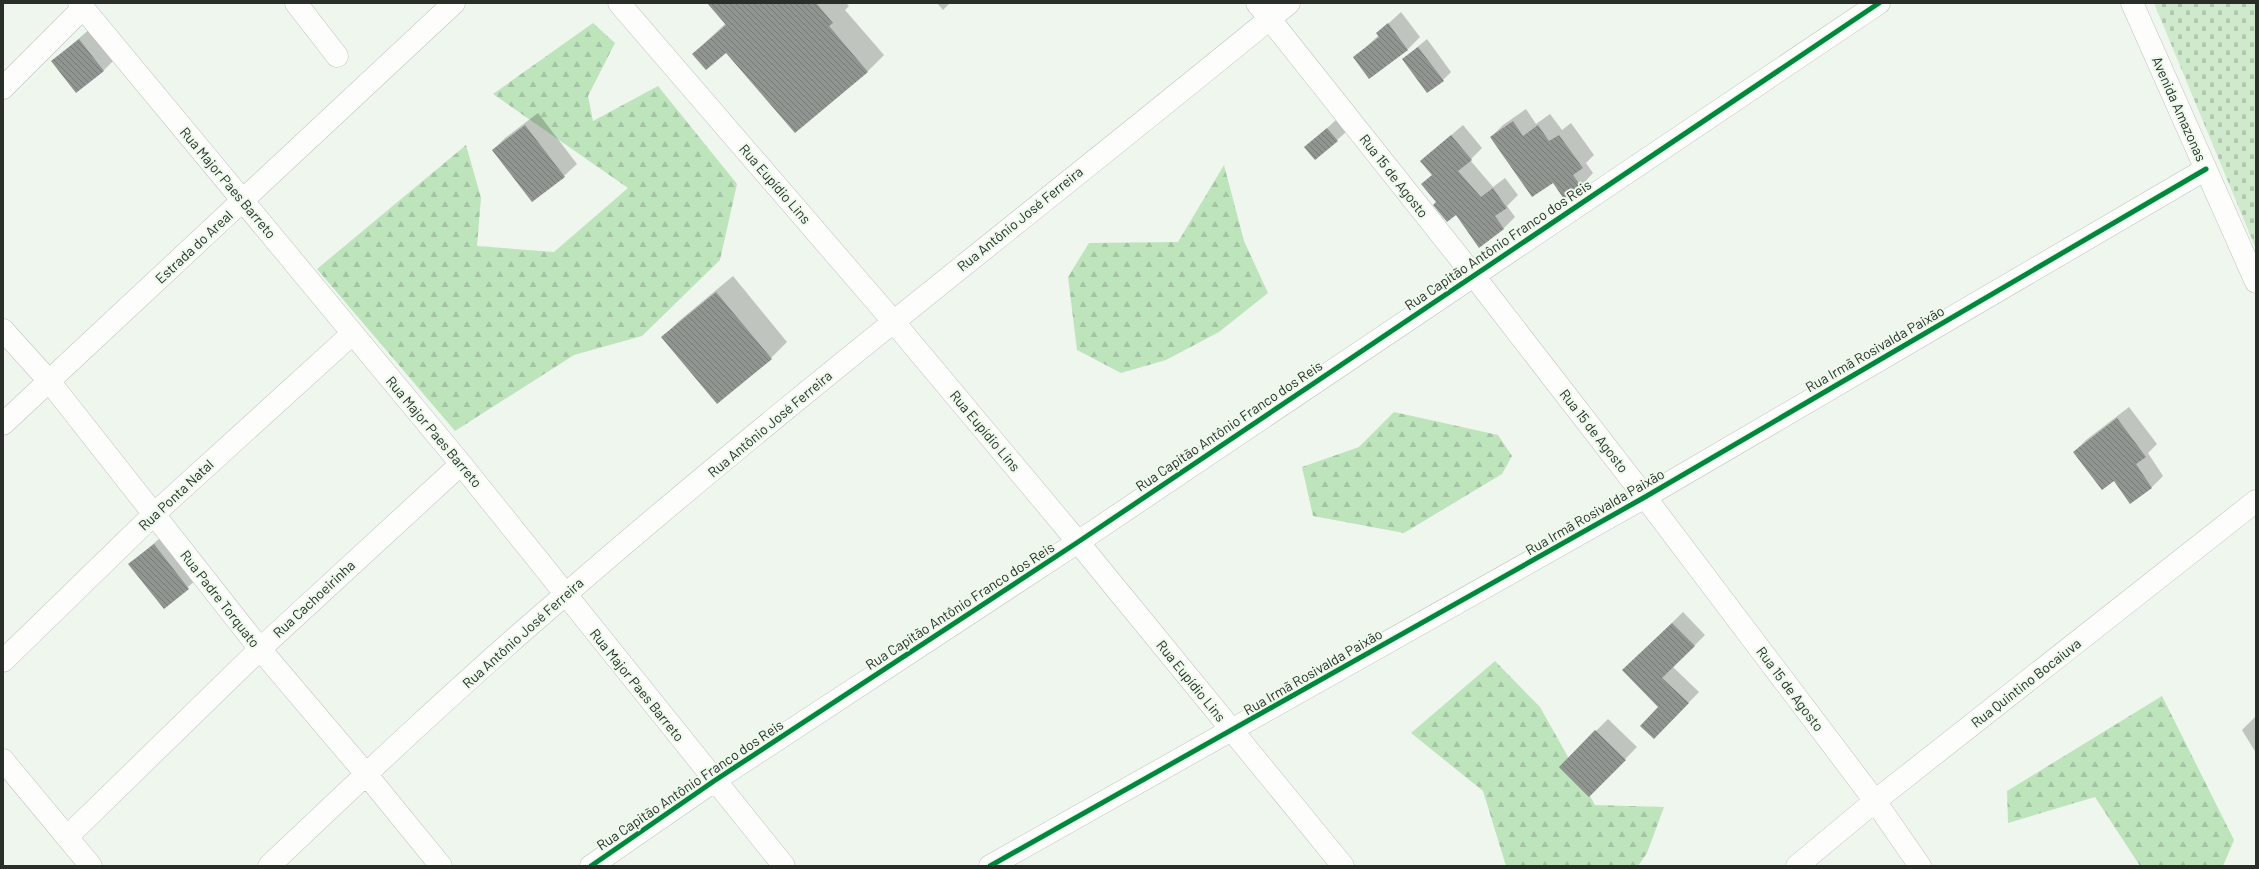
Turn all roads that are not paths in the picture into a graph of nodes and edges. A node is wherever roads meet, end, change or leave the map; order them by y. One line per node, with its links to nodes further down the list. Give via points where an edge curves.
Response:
1 (296, 3): 9 (street)
2 (454, 3): 12 (street, Estrada do Areal)
3 (620, 3): 15 (street, Rua Eupídio Lins)
4 (1289, 3): 8 (street, Rua Antônio José Ferreira)
5 (1879, 3): 13 (street, Rua Capitão Antônio Franco dos Reis)
6 (2132, 3): 11 (street, Avenida Amazonas)
7 (81, 6): 10 (street); 12 (street, Rua Major Paes Barreto)
8 (1264, 11): 13 (street, Rua 15 de Agosto); 15 (street, Rua Antônio José Ferreira)
9 (337, 56)
10 (3, 88)
11 (2206, 169): 14 (street, Avenida Amazonas); 21 (street, Rua Irmã Rosivalda Paixão)
12 (243, 201): 17 (street, Rua Major Paes Barreto); 18 (street, Estrada do Areal)
13 (1474, 276): 21 (street, Rua 15 de Agosto); 24 (street, Rua Capitão Antônio Franco dos Reis)
14 (2256, 282)
15 (893, 321): 24 (street, Rua Eupídio Lins); 25 (street, Rua Antônio José Ferreira)
16 (3, 330): 18 (street, Rua Padre Torquato)
17 (352, 334): 20 (street, Rua Major Paes Barreto); 23 (street, Rua Ponta Natal)
18 (49, 381): 19 (street, Estrada do Areal); 23 (street, Rua Padre Torquato)
19 (3, 424)
20 (461, 464): 25 (street, Rua Major Paes Barreto); 26 (street, Rua Cachoeirinha)
21 (1645, 497): 28 (street, Rua Irmã Rosivalda Paixão); 32 (street, Rua 15 de Agosto)
22 (2256, 501): 32 (street, Rua Quintino Bocaiuva)
23 (153, 515): 26 (street, Rua Padre Torquato); 27 (street, Rua Ponta Natal)
24 (1078, 542): 28 (street, Rua Eupídio Lins); 31 (street, Rua Capitão Antônio Franco dos Reis)
25 (565, 594): 30 (street, Rua Antônio José Ferreira); 31 (street, Rua Major Paes Barreto)
26 (260, 650): 30 (street, Rua Padre Torquato); 33 (street, Rua Cachoeirinha)
27 (3, 661)
28 (1232, 732): 39 (street, Rua Irmã Rosivalda Paixão); 40 (street, Rua Eupídio Lins)
29 (3, 760): 33 (street)
30 (366, 774): 35 (street, Rua Antônio José Ferreira); 36 (street, Rua Padre Torquato)
31 (714, 781): 37 (street, Rua Capitão Antônio Franco dos Reis); 38 (street, Rua Major Paes Barreto)
32 (1875, 801): 41 (street, Rua Quintino Bocaiuva); 42 (street, Rua 15 de Agosto)
33 (67, 837): 34 (street)
34 (91, 866)
35 (269, 866)
36 (441, 866)
37 (591, 866)
38 (784, 866)
39 (990, 866)
40 (1342, 866)
41 (1797, 866)
42 (1920, 866)

